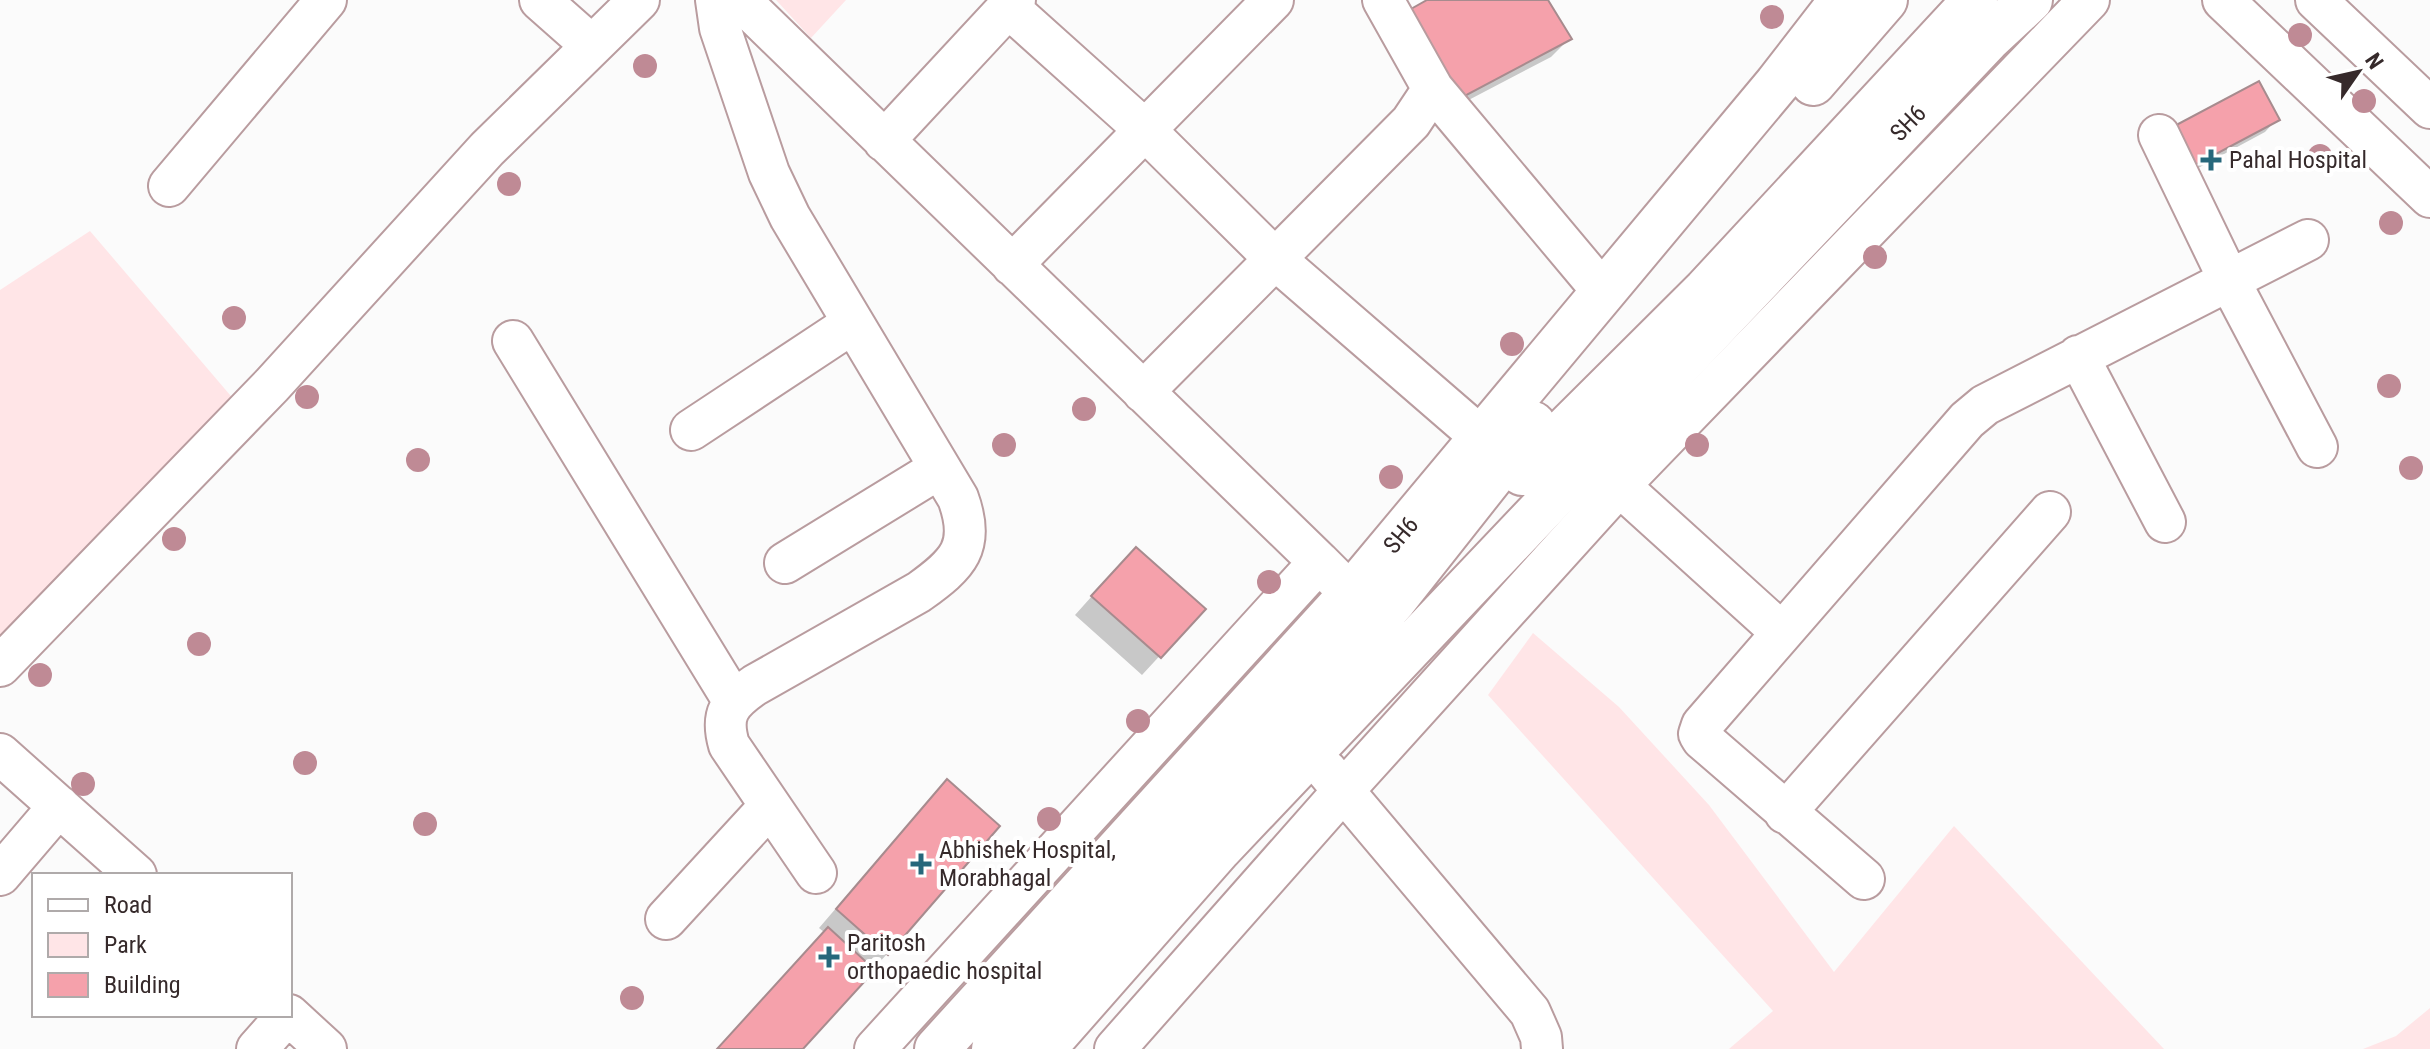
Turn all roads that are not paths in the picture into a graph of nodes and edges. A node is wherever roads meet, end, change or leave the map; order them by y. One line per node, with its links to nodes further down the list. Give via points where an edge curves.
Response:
1 (326, 0): 22 (street)
2 (540, 0): 16 (street)
3 (639, 0): 16 (street)
4 (716, 0): 29 (street, via 720,28 769,173)
5 (740, 0): 21 (street)
6 (1273, 0): 19 (street)
7 (1383, 0): 17 (street)
8 (1842, 0): 28 (main road, SH6)
9 (1885, 0): 43 (main road, via 1689,227)
10 (2030, 0): 15 (main road)
11 (2089, 0): 37 (street)
12 (2223, 0): 23 (street)
13 (2316, 0): 18 (street)
14 (1012, 4): 19 (street); 21 (street)
15 (1981, 20): 37 (main road, SH6); 43 (main road)
16 (592, 46): 45 (street, via 487,149 272,385)
17 (1433, 89): 25 (street, via 1411,122); 28 (street)
18 (2430, 108)
19 (1145, 130): 25 (street); 26 (street)
20 (2159, 135): 27 (street)
21 (884, 141): 26 (street)
22 (169, 186)
23 (2430, 197)
24 (2308, 240): 27 (street)
25 (1275, 259): 32 (street); 34 (street)
26 (1012, 265): 32 (street)
27 (2229, 280): 31 (street); 35 (street)
28 (1604, 293): 34 (main road, SH6)
29 (853, 323): 33 (street); 36 (street)
30 (513, 341): 46 (street)
31 (2078, 356): 39 (street); 44 (street, via 2006,392 1967,420)
32 (1143, 392): 40 (street)
33 (691, 430)
34 (1483, 439): 42 (main road, SH6)
35 (2317, 447)
36 (940, 468): 41 (street); 46 (street, via 966,520 965,543 943,575)
37 (1604, 472): 44 (street); 47 (main road, SH6); 49 (street)
38 (2050, 512): 52 (street)
39 (2165, 522)
40 (1319, 562): 42 (street); 62 (street)
41 (785, 563)
42 (1351, 594): 63 (main road, SH6)
43 (1395, 599): 64 (main road)
44 (1781, 632): 52 (street, via 1699,734)
45 (0, 666)
46 (734, 702): 51 (street, via 724,728 729,745)
47 (1311, 752): 49 (street); 65 (main road, SH6)
48 (0, 754): 50 (street)
49 (1343, 791): 66 (street); 67 (street, via 1530,1012)
50 (59, 806): 53 (street); 55 (street)
51 (769, 807): 54 (street); 57 (street)
52 (1785, 813): 56 (street)
53 (134, 873)
54 (816, 873)
55 (0, 875)
56 (1864, 879)
57 (666, 919)
58 (286, 1017): 60 (street)
59 (290, 1017): 61 (street)
60 (257, 1049)
61 (326, 1049)
62 (875, 1049)
63 (937, 1049)
64 (994, 1049)
65 (1043, 1049)
66 (1115, 1049)
67 (1542, 1049)

